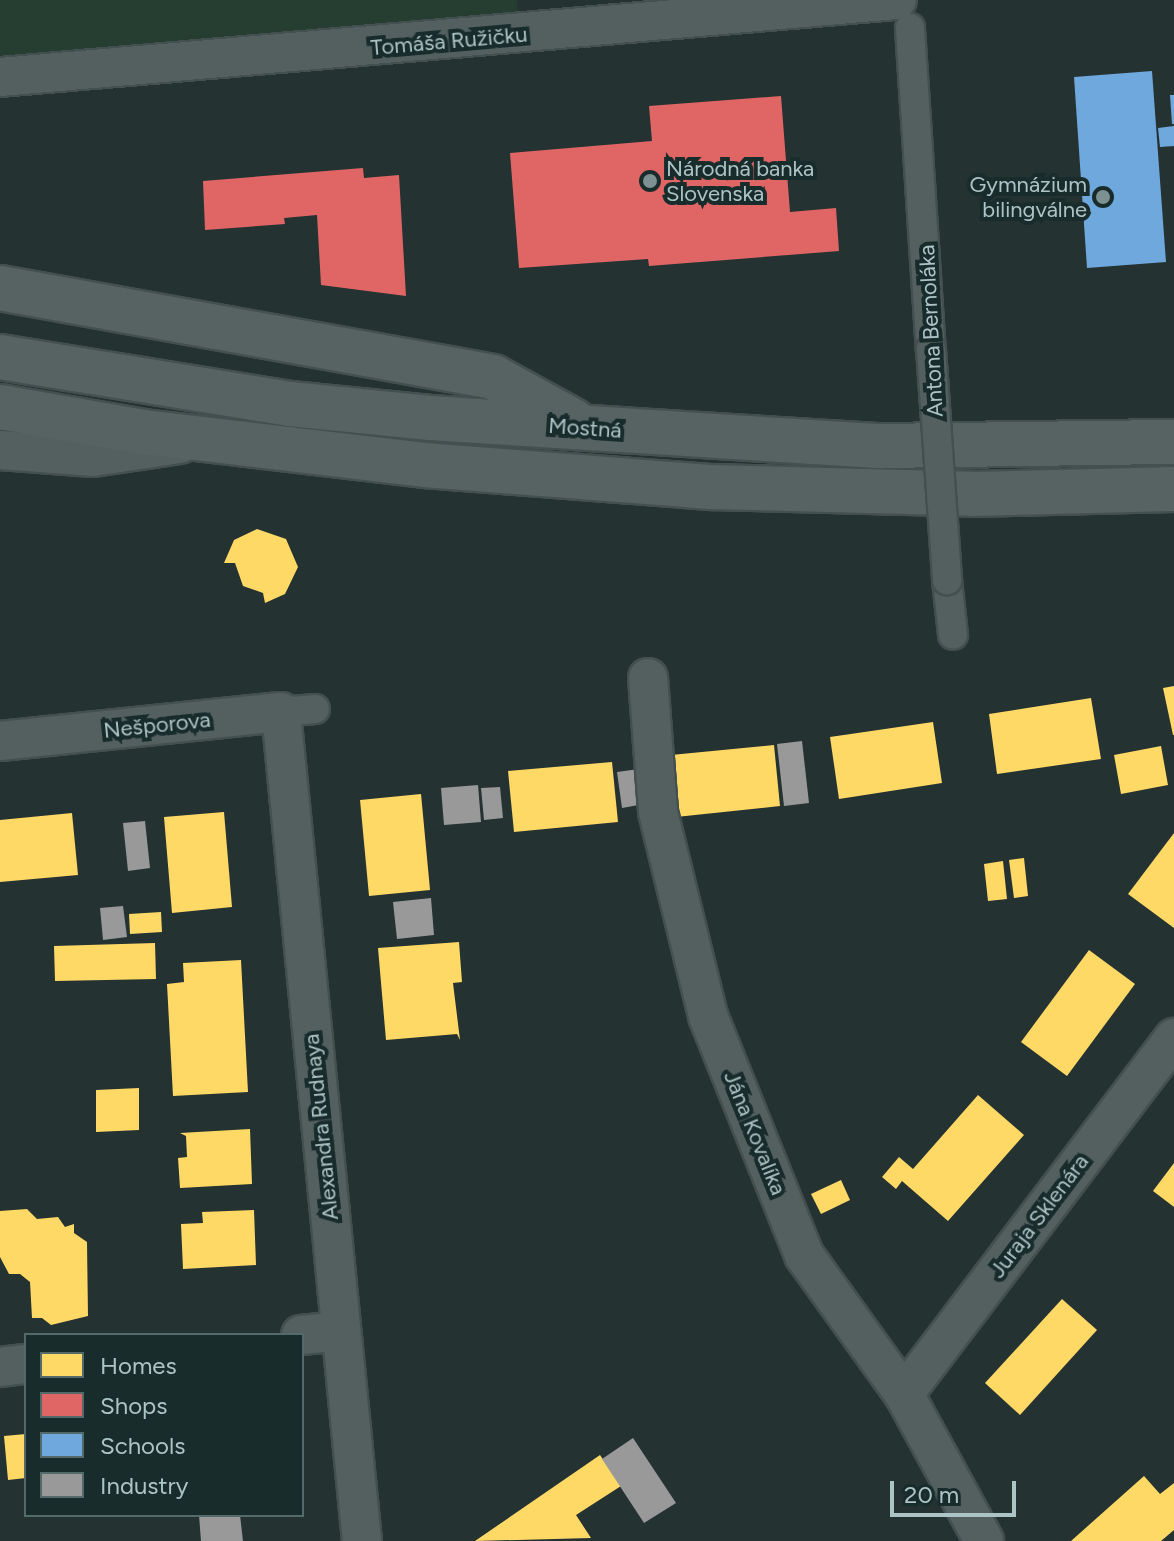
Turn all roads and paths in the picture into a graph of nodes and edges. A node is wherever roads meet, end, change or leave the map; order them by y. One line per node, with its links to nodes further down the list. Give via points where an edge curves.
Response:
1 (904, 14): 2 (street, Tomáša Ružičku); 11 (street, Antona Bernoláka, bridge)
2 (0, 77)
3 (0, 288): 6 (main road, via 493,377)
4 (0, 357): 6 (main road, Mostná, via 290,404)
5 (0, 407): 7 (main road)
6 (586, 428): 8 (main road, Mostná, via 880,446)
7 (208, 439): 9 (street, via 93,457); 10 (main road, via 424,465 713,487 973,494)
8 (1174, 442)
9 (0, 450)
10 (1174, 489)
11 (953, 635)
12 (648, 678): 20 (street, Jána Kovalíka, via 658,812 708,1016 804,1255)
13 (298, 711): 14 (street, Nešporova); 16 (street, Alexandra Rudnaya)
14 (0, 741)
15 (1174, 1038): 20 (street, Juraja Sklenára)
16 (341, 1331): 17 (street); 21 (street, Alexandra Rudnaya)
17 (304, 1335)
18 (24, 1364): 19 (street)
19 (0, 1367)
20 (904, 1394): 22 (street, Jána Kovalíka)
21 (362, 1541)
22 (984, 1541)

